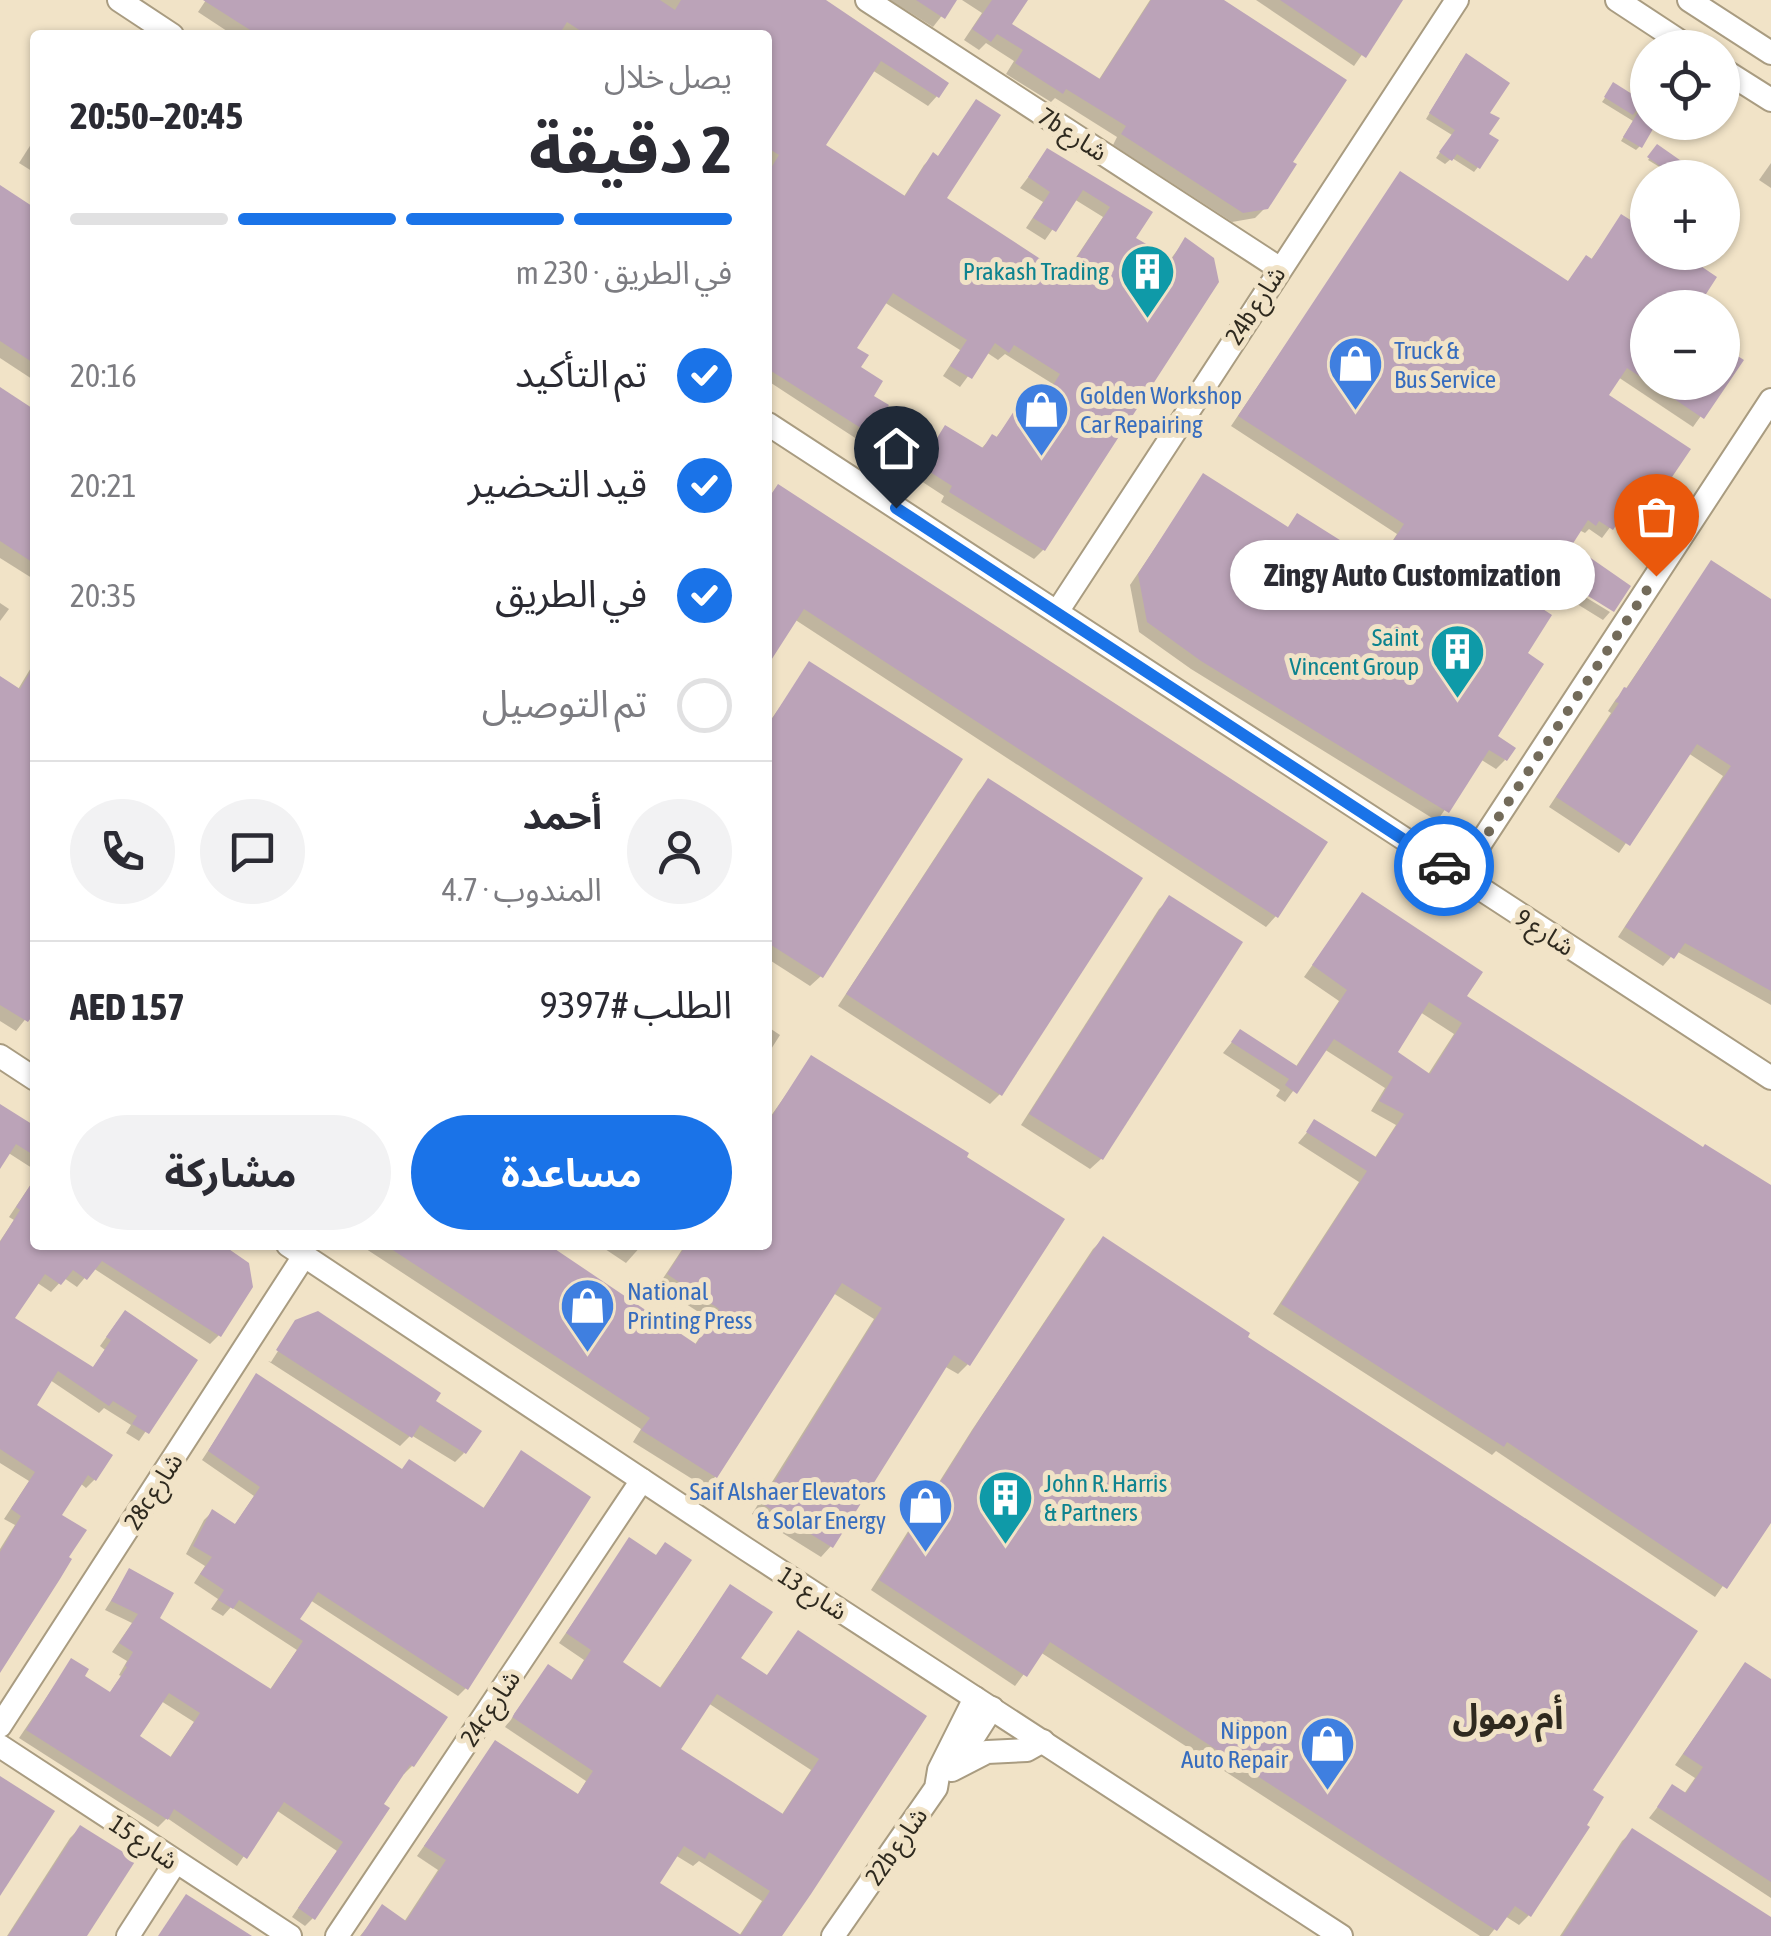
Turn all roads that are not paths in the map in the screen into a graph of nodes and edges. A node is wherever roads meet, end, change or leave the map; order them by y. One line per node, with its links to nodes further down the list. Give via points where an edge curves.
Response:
1 (119, 0): 6 (street)
2 (867, 0): 11 (street, 7b شارع)
3 (1457, 0): 11 (street, 24b شارع)
4 (1617, 0): 7 (street)
5 (1689, 0): 8 (street)
6 (164, 30)
7 (1663, 30)
8 (1771, 54)
9 (1740, 80): 10 (street)
10 (1771, 100)
11 (1278, 268): 14 (street, 24b شارع)
12 (1771, 400): 15 (street)
13 (772, 427): 14 (street, شارع 9)
14 (1056, 612): 15 (street, شارع 9)
15 (1460, 876): 18 (street, شارع 9)
16 (0, 1056): 17 (street)
17 (30, 1076)
18 (1771, 1078)
19 (296, 1250): 20 (street, شارع 13); 22 (street, 28c شارع)
20 (642, 1480): 21 (street, شارع 13); 29 (street, 24c شارع)
21 (984, 1703): 23 (street, شارع 13); 25 (street, 22b شارع)
22 (0, 1726)
23 (1043, 1741): 25 (street, via 1027,1750 987,1752); 31 (street, شارع 13)
24 (0, 1746): 26 (street, شارع 15)
25 (944, 1779): 30 (street, 22b شارع)
26 (175, 1863): 27 (street); 28 (street, شارع 15)
27 (128, 1936)
28 (290, 1936)
29 (337, 1936)
30 (833, 1936)
31 (1341, 1936)

